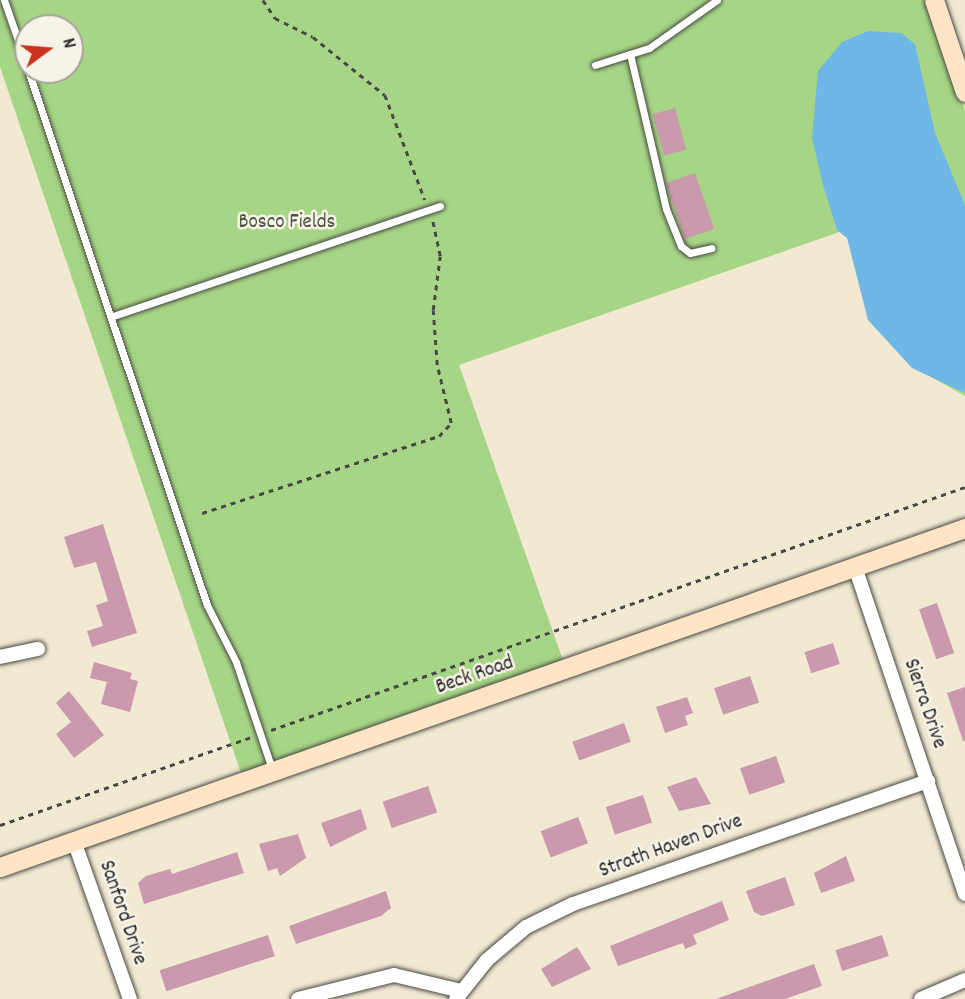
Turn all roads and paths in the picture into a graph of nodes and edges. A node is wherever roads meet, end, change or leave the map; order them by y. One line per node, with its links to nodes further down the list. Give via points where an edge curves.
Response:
1 (4, 0): 5 (lane)
2 (263, 0): 11 (path, via 275,18 313,37 385,95)
3 (717, 0): 6 (lane, via 649,48)
4 (934, 0): 9 (main road)
5 (14, 29)
6 (630, 54): 7 (lane); 12 (lane, via 666,209 690,253)
7 (596, 65)
8 (33, 84): 13 (lane)
9 (965, 92)
10 (440, 206): 11 (lane)
11 (428, 210): 13 (lane); 15 (path, via 440,256 433,310 437,365 451,423 439,436)
12 (711, 248)
13 (113, 316): 20 (lane, via 206,605 236,662)
14 (965, 487): 20 (path)
15 (202, 513)
16 (965, 528): 17 (main road, Beck Road)
17 (855, 566): 21 (main road, Beck Road); 22 (street, Sierra Drive)
18 (38, 649): 19 (street)
19 (0, 657)
20 (260, 734): 21 (lane); 23 (path)
21 (272, 771): 24 (main road, Beck Road)
22 (928, 781): 26 (street, Sierra Drive); 28 (street, Strath Haven Drive, via 573,904 526,927)
23 (0, 825)
24 (74, 841): 25 (main road, Beck Road); 29 (street, Sanford Drive)
25 (0, 867)
26 (965, 894)
27 (965, 980): 31 (street)
28 (459, 995): 30 (street, via 394,975)
29 (131, 999)
30 (298, 999)
31 (921, 999)

